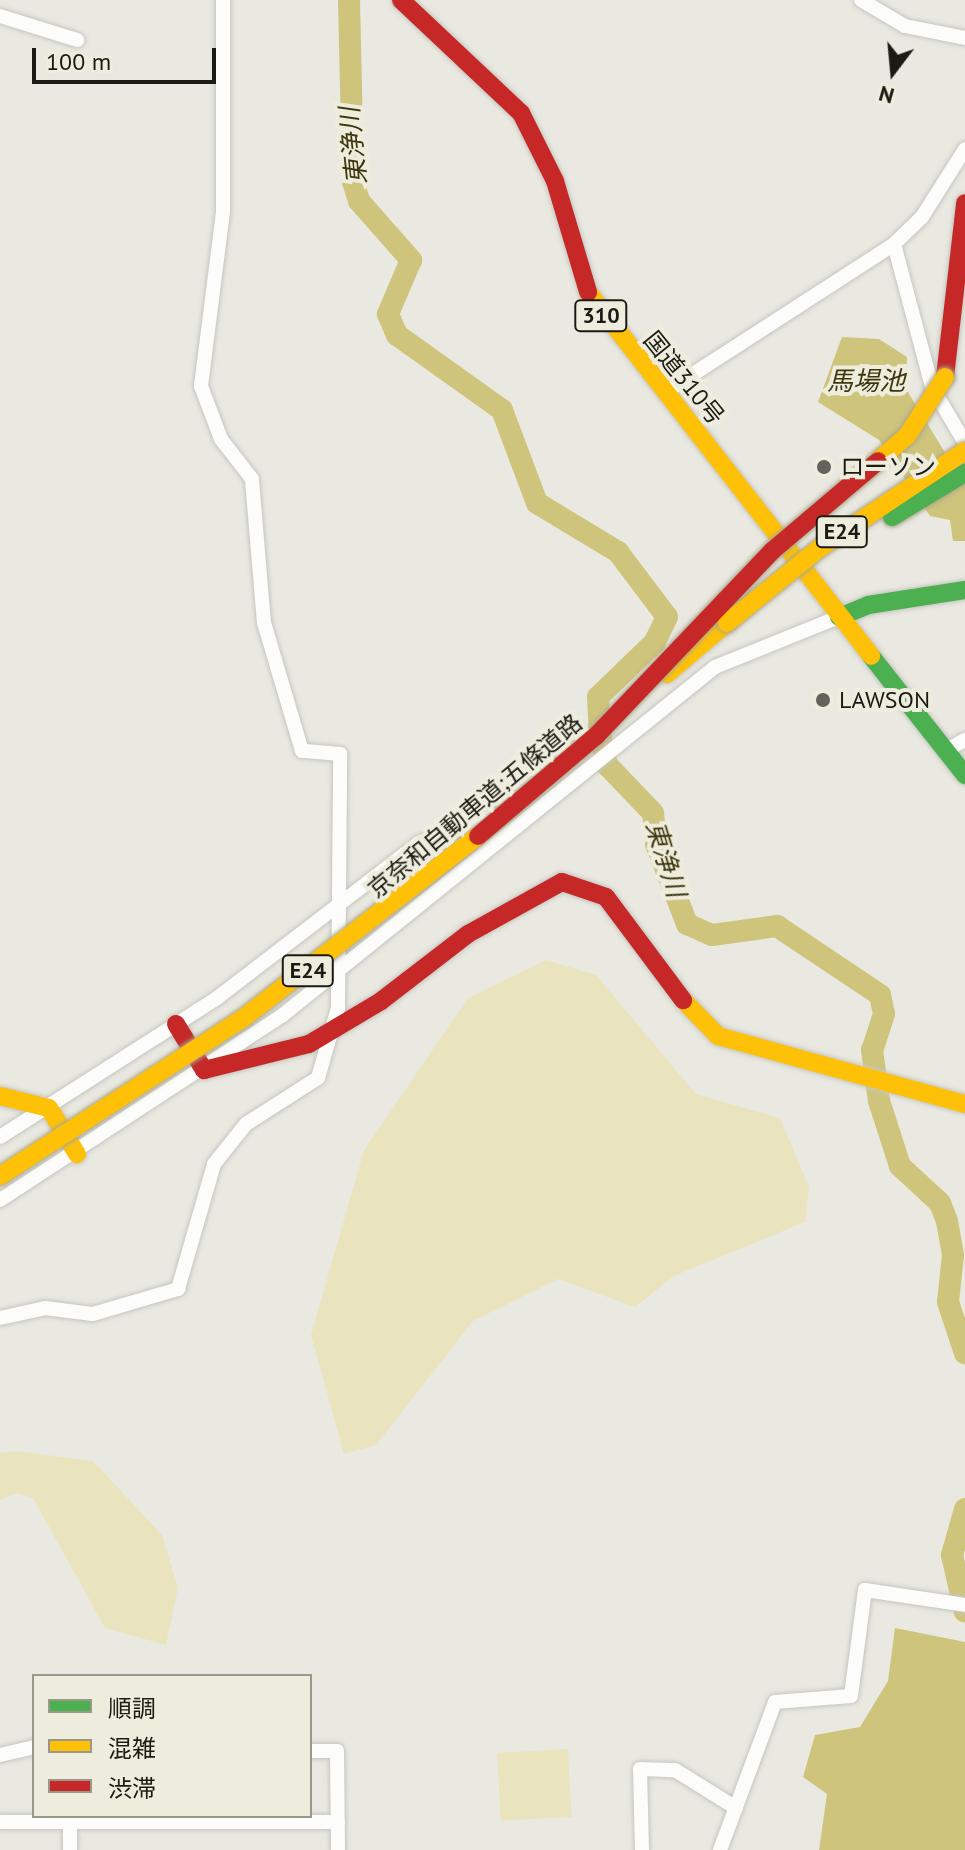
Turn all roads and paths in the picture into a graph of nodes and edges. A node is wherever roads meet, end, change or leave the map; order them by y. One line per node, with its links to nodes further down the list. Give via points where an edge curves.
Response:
1 (223, 0): 23 (street, via 223,211 201,386 221,439 252,479 264,623 302,751 340,754)
2 (401, 0): 10 (main road, 国道310号 / 310, via 521,113 555,181 580,278 603,319)
3 (861, 0): 5 (street, via 905,26)
4 (0, 16): 6 (street)
5 (965, 38)
6 (77, 40)
7 (965, 149): 9 (street, via 922,217)
8 (965, 203): 18 (main road, bridge, via 945,377 907,436 754,569)
9 (894, 244): 10 (street); 11 (street, via 932,387)
10 (667, 391): 16 (main road, 国道310号 / 310)
11 (965, 443)
12 (965, 451): 17 (main road, 京奈和自動車道;五條道路 / E24, bridge, via 821,547)
13 (965, 473): 17 (main road, bridge, via 769,604)
14 (965, 590): 16 (main road, via 868,605)
15 (965, 606): 16 (main road, via 872,620)
16 (839, 617): 20 (main road, 国道310号 / 310); 22 (street, via 762,642 715,667)
17 (727, 623): 18 (main road, 京奈和自動車道;五條道路 / E24, bridge)
18 (596, 736): 33 (main road, 京奈和自動車道;五條道路 / E24, bridge, via 318,964 110,1110)
19 (965, 740): 20 (street)
20 (945, 751): 21 (main road, 国道310号 / 310)
21 (965, 775)
22 (529, 815): 23 (street, via 485,816 436,833); 24 (street)
23 (342, 901): 24 (street); 25 (street)
24 (343, 967): 26 (street); 27 (street)
25 (176, 1024): 27 (main road); 30 (street)
26 (332, 1032): 27 (main road); 29 (main road, via 468,934 562,882 606,897 630,921 708,1030 862,1079); 35 (street, via 318,1078 246,1124 214,1164 178,1289 93,1314 45,1308)
27 (204, 1070): 32 (street)
28 (0, 1096): 30 (main road)
29 (965, 1104)
30 (49, 1108): 31 (street); 32 (main road)
31 (0, 1137)
32 (77, 1154): 34 (street)
33 (0, 1176)
34 (0, 1200)
35 (0, 1318)
36 (965, 1605): 40 (street, via 865,1590 851,1696 775,1702)
37 (32, 1747): 39 (street)
38 (312, 1751): 43 (street, via 337,1751)
39 (0, 1755)
40 (736, 1808): 46 (street, via 675,1770 640,1769); 47 (street)
41 (70, 1819): 42 (street); 43 (street); 44 (street)
42 (0, 1822)
43 (338, 1822): 45 (street)
44 (70, 1850)
45 (338, 1850)
46 (642, 1850)
47 (720, 1850)

